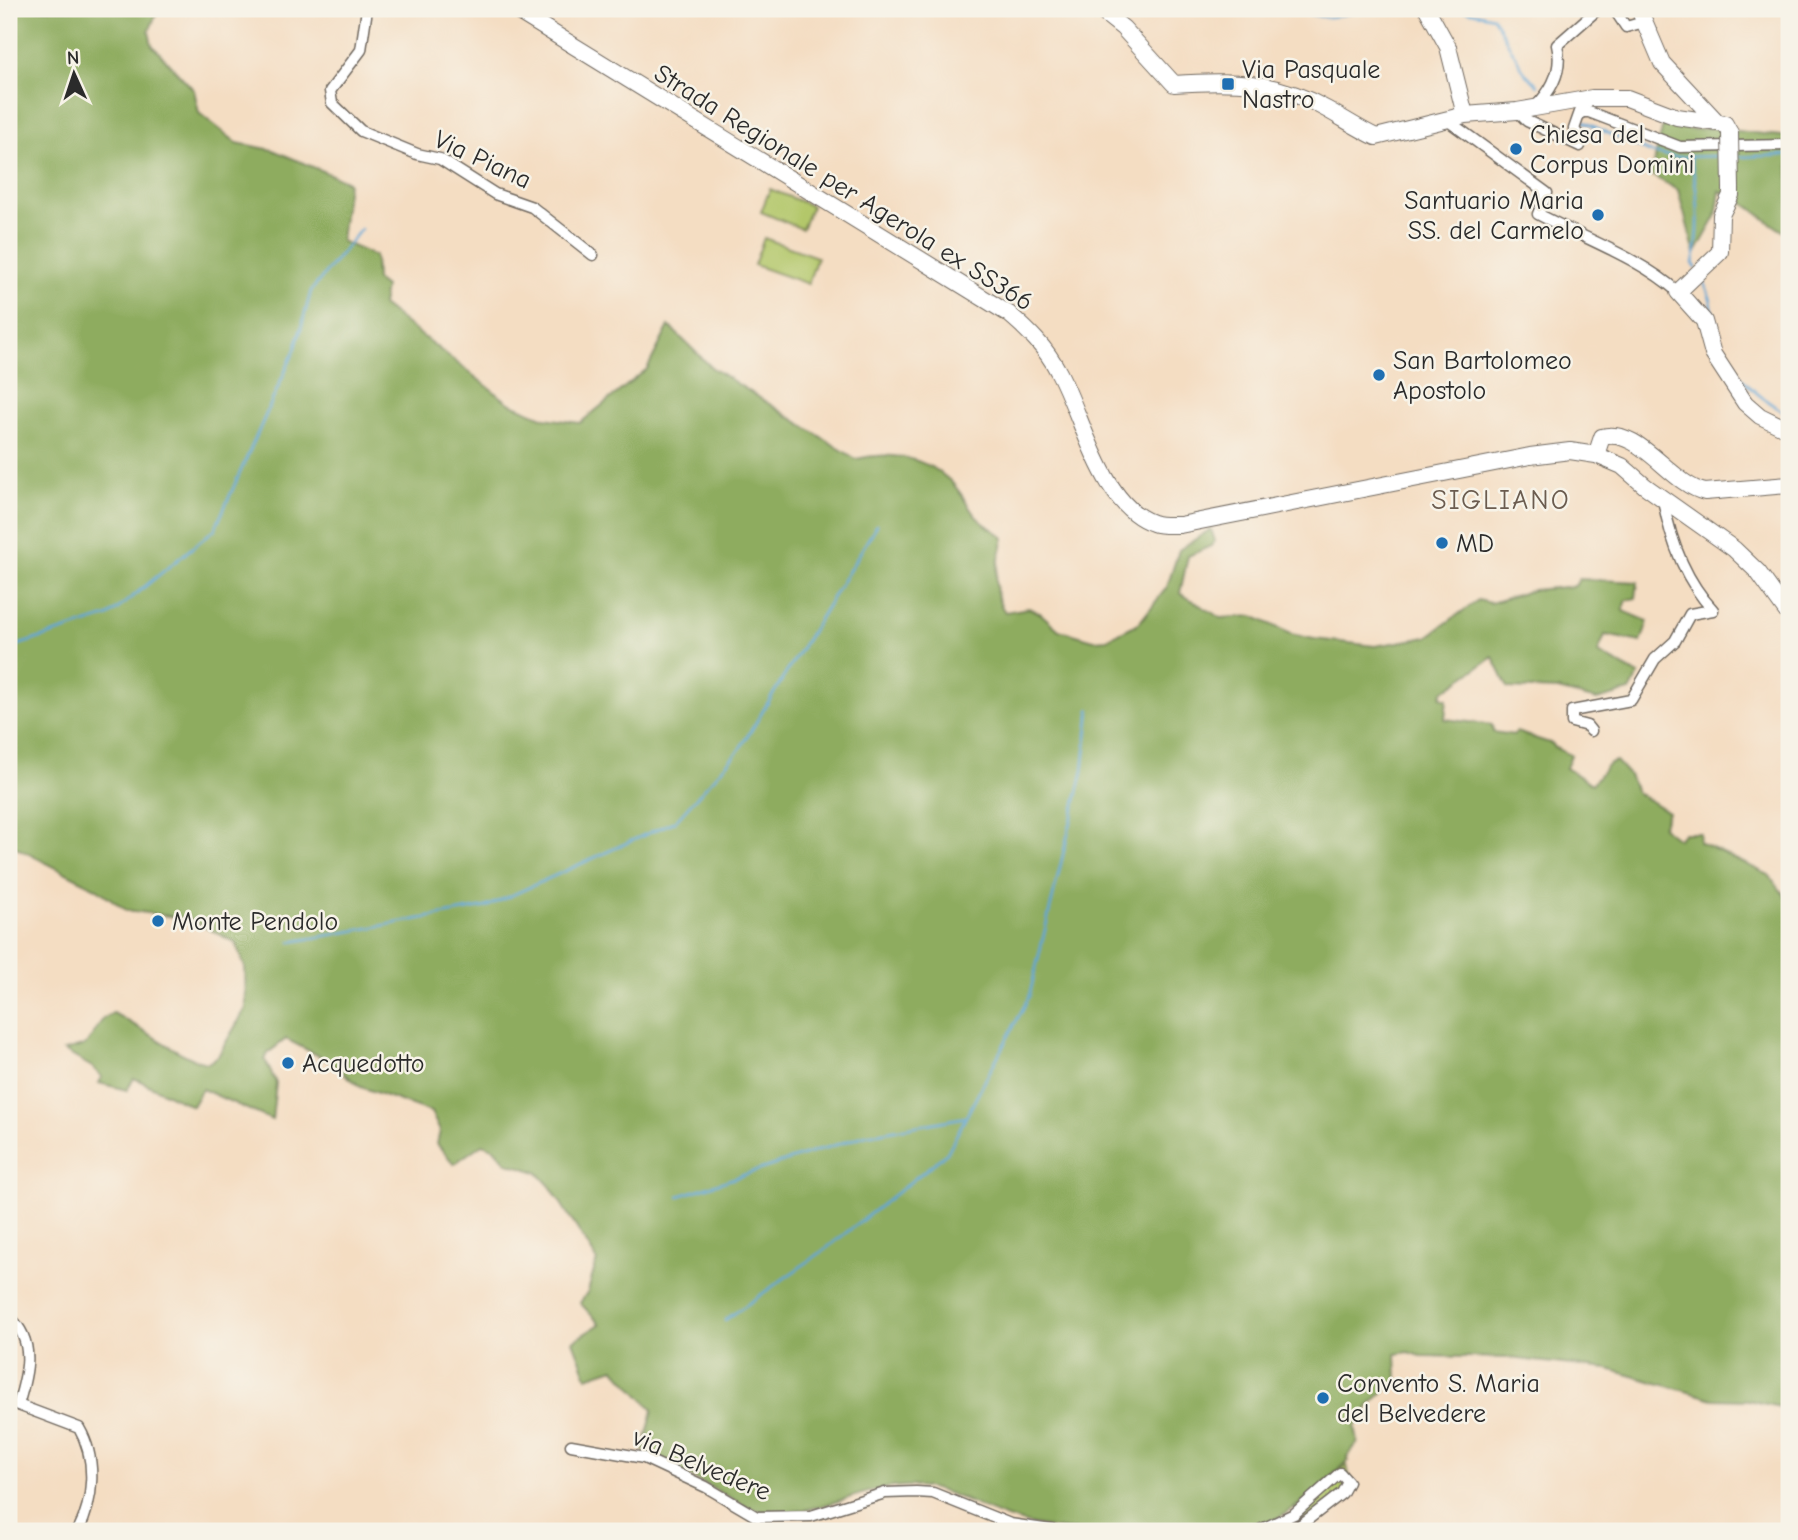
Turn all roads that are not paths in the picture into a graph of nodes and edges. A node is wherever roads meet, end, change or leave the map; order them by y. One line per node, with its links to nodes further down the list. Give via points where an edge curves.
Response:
1 (367, 9): 16 (street, Via Piana, via 361,50 330,91 332,103 368,134 440,159 495,194 532,207)
2 (514, 9): 19 (main road, Strada Regionale per Agerola ex SS366, via 1009,314 1043,346 1058,371 1116,495 1135,515 1155,524 1180,525 1530,456 1570,451)
3 (1099, 9): 13 (main road, via 1123,28 1174,84 1218,80 1264,85 1327,109 1376,137)
4 (1598, 9): 9 (street, via 1557,45 1560,65)
5 (1614, 9): 7 (street, via 1626,27)
6 (1429, 12): 11 (main road, via 1448,47)
7 (1641, 15): 8 (main road, via 1662,63)
8 (1693, 98): 12 (main road, via 1693,111); 14 (main road)
9 (1536, 106): 10 (main road); 12 (main road, via 1627,98)
10 (1517, 111): 11 (main road); 15 (street, via 1527,121 1580,146 1574,129 1580,112 1680,147)
11 (1465, 116): 13 (main road)
12 (1685, 118): 14 (main road)
13 (1447, 120): 17 (street, via 1547,193 1538,214)
14 (1724, 128): 17 (main road, bridge, via 1731,195 1721,215 1720,251)
15 (1789, 145)
16 (593, 255)
17 (1682, 288): 18 (main road, via 1704,321 1713,354 1745,402 1760,416)
18 (1789, 430)
19 (1596, 455): 20 (main road, via 1602,437 1618,436 1645,450 1695,490); 21 (main road, Strada Regionale per Agerola ex SS366, via 1622,466)
20 (1789, 485)
21 (1662, 499): 22 (main road, Strada Regionale per Agerola ex SS366, via 1734,549 1758,572); 23 (street, via 1676,551 1713,610 1690,614 1631,700 1572,711 1572,722)
22 (1789, 615)
23 (1591, 731)
24 (9, 1317): 26 (street, via 18,1325 29,1355 18,1405 79,1428 89,1448 93,1465)
25 (571, 1445): 27 (street, via Belvedere, via 643,1458 757,1517 811,1516 885,1493 916,1492 933,1493 1010,1524)
26 (78, 1531)
27 (1058, 1531)
28 (1258, 1531): 29 (street, via 1294,1514 1340,1473 1345,1476 1348,1482 1342,1493)
29 (1293, 1531)

